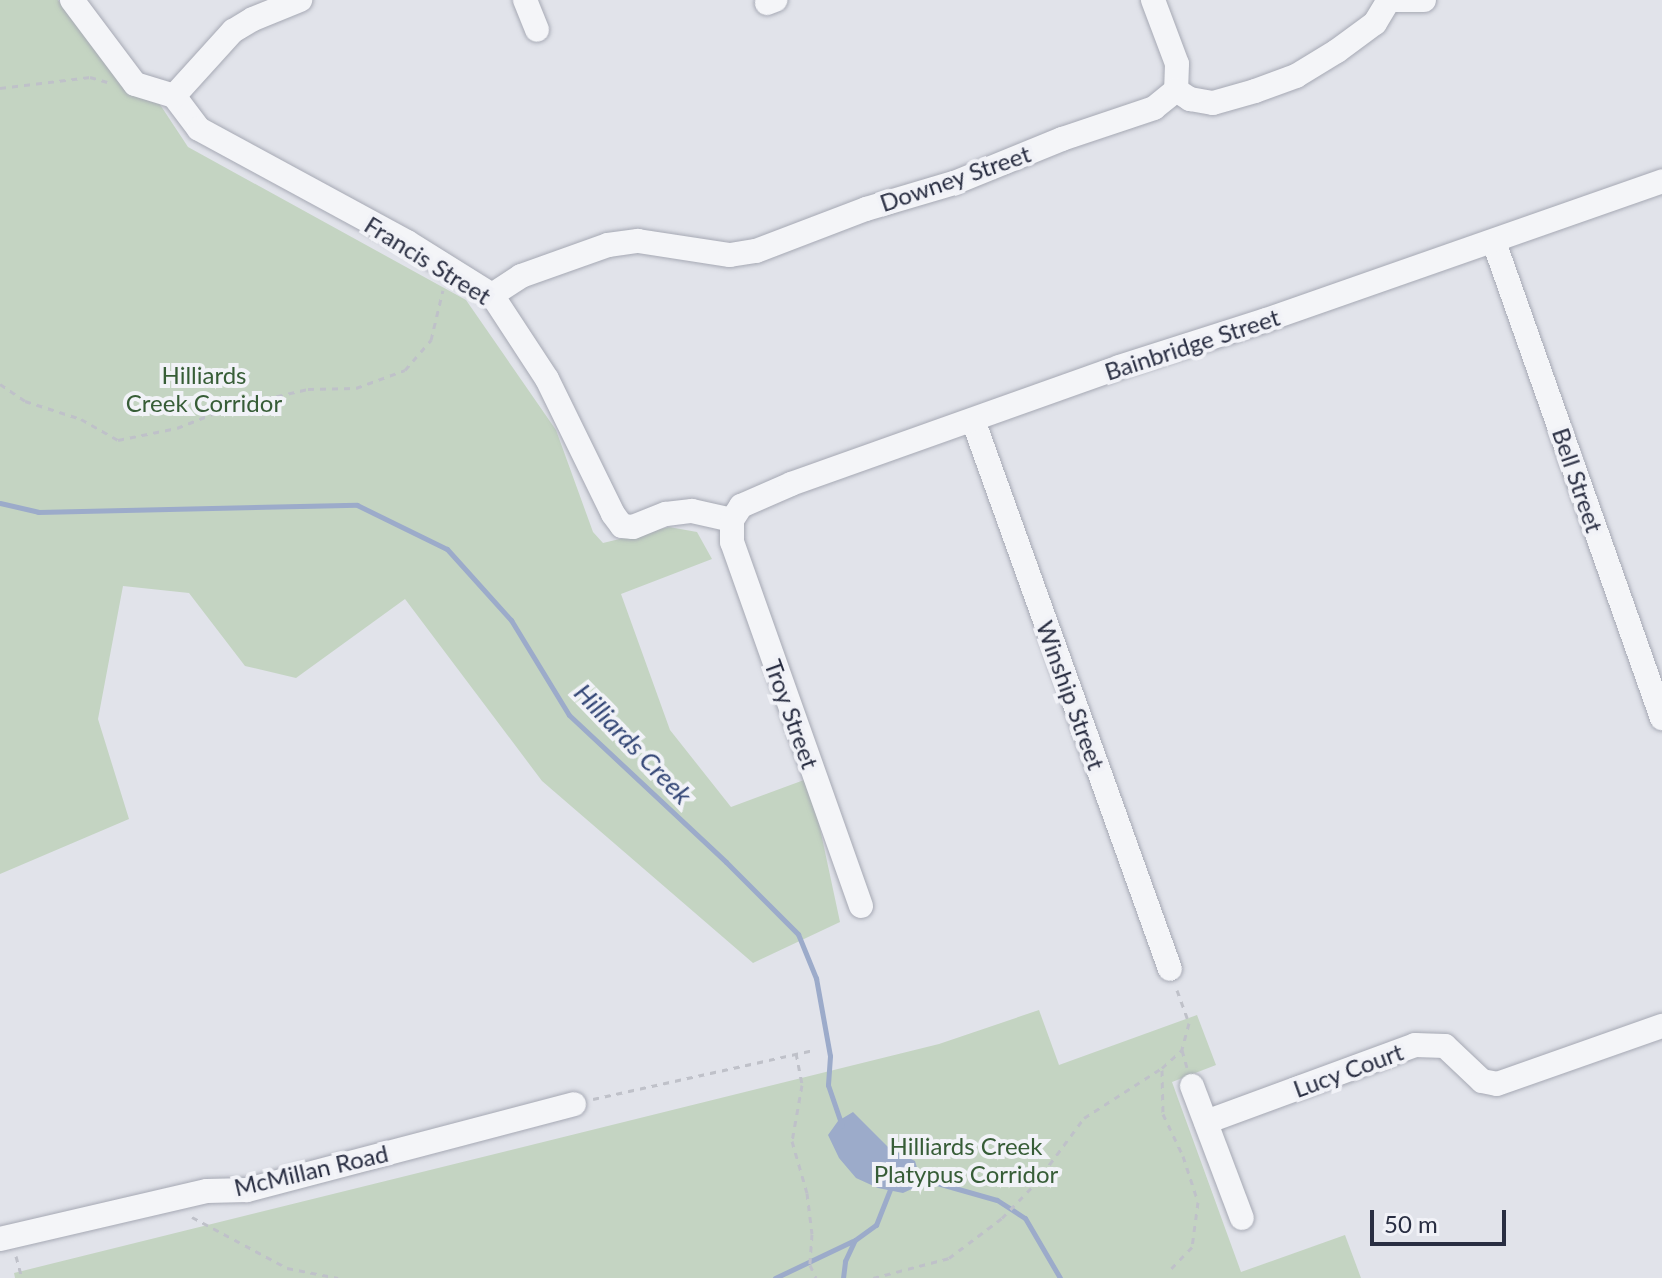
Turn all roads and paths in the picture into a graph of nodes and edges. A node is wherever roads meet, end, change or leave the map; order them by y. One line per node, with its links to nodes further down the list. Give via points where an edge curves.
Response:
1 (72, 0): 11 (street, via 135,84)
2 (300, 0): 11 (street, via 233,31)
3 (525, 0): 7 (street)
4 (1153, 0): 10 (street, via 1177,64)
5 (1391, 0): 6 (street); 10 (street, via 1375,23 1296,76 1213,103)
6 (1424, 0)
7 (537, 30)
8 (110, 82): 9 (path, via 90,77)
9 (0, 88)
10 (1176, 90): 15 (street, Downey Street, via 1154,108 756,251 730,255 638,241 608,245 521,276)
11 (174, 96): 14 (street, Francis Street, via 199,129)
12 (1662, 181): 13 (street, Bainbridge Street)
13 (1494, 242): 17 (street, Bainbridge Street); 19 (street, Bell Street)
14 (445, 264): 15 (street, Francis Street); 16 (path, via 431,340 405,370 356,388 308,389 118,440 81,419 25,401)
15 (492, 295): 18 (street, Francis Street, via 547,379 622,526 692,511)
16 (0, 384)
17 (973, 420): 18 (street, Bainbridge Street, via 754,498); 21 (street, Winship Street)
18 (732, 520): 20 (street, Troy Street, via 737,558)
19 (1662, 718)
20 (861, 906)
21 (1170, 969): 24 (path, via 1189,1023)
22 (1662, 1026): 29 (street, Lucy Court, via 1497,1084 1482,1081 1445,1046 1415,1045)
23 (814, 1050): 25 (path)
24 (1182, 1050): 26 (path); 27 (path)
25 (796, 1053): 28 (path); 35 (path, via 802,1085 792,1141 807,1193 810,1265)
26 (1162, 1068): 33 (path, via 1163,1114 1198,1202 1192,1247); 36 (path, via 1084,1118 1035,1184 1002,1218 949,1258)
27 (1192, 1086): 29 (street)
28 (574, 1104): 30 (street, McMillan Road, via 247,1190)
29 (1206, 1122): 31 (street)
30 (180, 1196): 32 (street, McMillan Road); 34 (path, via 193,1220 287,1268)
31 (1242, 1218)
32 (0, 1239)
33 (1167, 1273)
34 (338, 1278)
35 (816, 1278)
36 (873, 1278)

